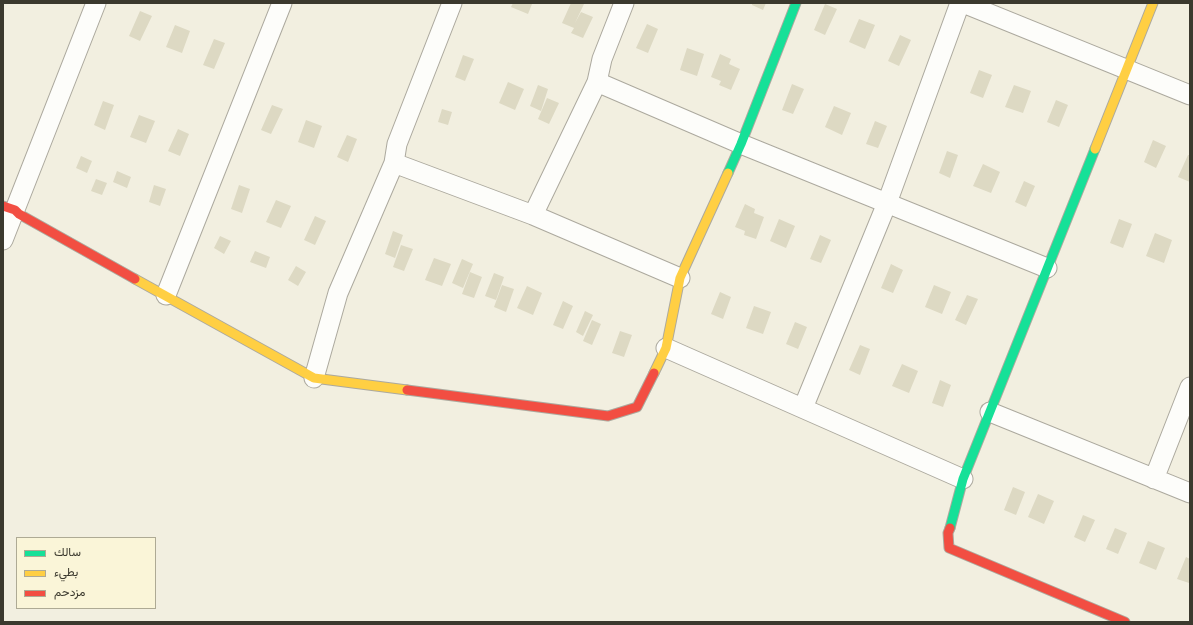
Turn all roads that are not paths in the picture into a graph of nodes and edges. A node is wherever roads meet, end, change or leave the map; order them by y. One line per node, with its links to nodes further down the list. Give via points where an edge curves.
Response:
1 (96, 3): 15 (street)
2 (282, 3): 20 (street)
3 (452, 3): 13 (street, via 397,144)
4 (624, 3): 10 (street, via 602,59)
5 (796, 3): 12 (street)
6 (960, 3): 14 (street)
7 (963, 3): 9 (street)
8 (1153, 3): 9 (street)
9 (1126, 69): 11 (street); 18 (street)
10 (597, 82): 12 (street); 16 (street)
11 (1190, 95)
12 (741, 144): 14 (street); 19 (street)
13 (394, 163): 16 (street); 22 (street, via 338,292)
14 (887, 203): 18 (street); 24 (street)
15 (9, 208): 17 (street); 20 (street)
16 (533, 215): 19 (street)
17 (3, 240)
18 (1047, 268): 25 (street)
19 (680, 278): 21 (street)
20 (166, 295): 22 (street)
21 (666, 348): 22 (street, via 637,407 608,416); 24 (street)
22 (314, 378)
23 (1190, 387): 27 (street)
24 (803, 408): 26 (street)
25 (990, 412): 26 (street); 27 (street)
26 (963, 479): 29 (street, via 948,533 950,548)
27 (1154, 479): 28 (street)
28 (1190, 493)
29 (1125, 622)

